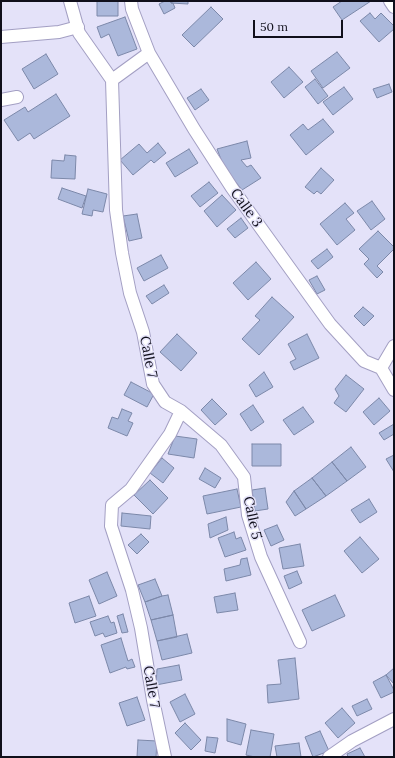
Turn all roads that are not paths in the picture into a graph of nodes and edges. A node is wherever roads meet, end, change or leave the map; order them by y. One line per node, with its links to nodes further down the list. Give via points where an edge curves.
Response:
1 (70, 1): 5 (street)
2 (131, 1): 7 (street, Calle 3)
3 (390, 1): 4 (street)
4 (394, 7)
5 (78, 27): 6 (street, via 59,32); 8 (street, via 79,33)
6 (1, 37)
7 (149, 53): 8 (street); 12 (street, Calle 3, via 232,188 330,324 364,361)
8 (112, 80): 14 (street, Calle 7, via 116,210 130,294 143,332 153,384 165,402)
9 (17, 97): 10 (street)
10 (1, 100)
11 (394, 346): 12 (street)
12 (381, 368): 13 (street)
13 (394, 390)
14 (181, 411): 15 (street, Calle 5, via 221,445 244,476 248,515 261,558); 17 (street, Calle 7, via 170,434 131,489 112,505 111,526 132,590)
15 (300, 642)
16 (394, 719): 18 (street)
17 (165, 757)
18 (329, 757)

